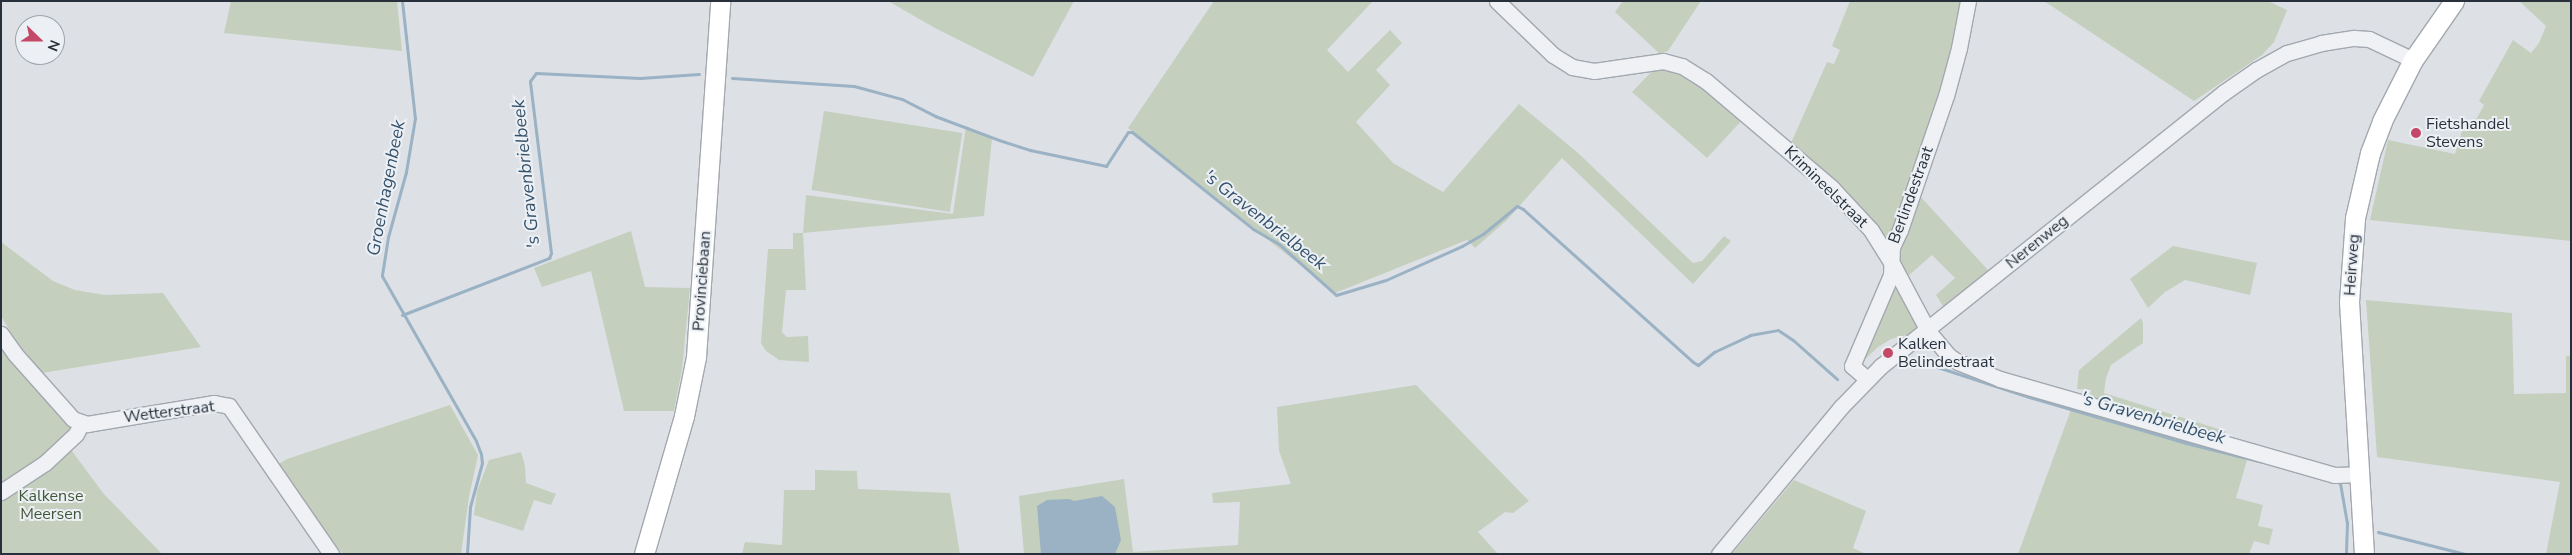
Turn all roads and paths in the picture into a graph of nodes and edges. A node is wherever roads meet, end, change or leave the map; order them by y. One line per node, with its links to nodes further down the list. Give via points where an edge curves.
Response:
1 (720, 1): 14 (main road, Provinciebaan, via 696,356 684,416)
2 (1497, 1): 6 (street, Krimineelstraat, via 1553,55 1572,67 1594,71 1663,61 1682,66 1706,81 1832,188 1871,230)
3 (1968, 1): 6 (street, Berlindestraat, via 1946,96)
4 (2454, 1): 5 (main road, Heirweg)
5 (2413, 60): 7 (street, Nerenweg, via 2369,39 2354,38 2287,53 2256,70); 11 (main road, Heirweg, via 2394,95 2370,153 2351,245 2349,302)
6 (1890, 259): 7 (street, Krimineelstraat); 9 (street, Berlindestraat, via 1891,275 1852,366)
7 (1928, 330): 9 (street, Nerenweg); 11 (street, Krimineelstraat, via 1949,356 2000,379 2335,475)
8 (1, 334): 10 (street, via 14,354 72,419)
9 (1867, 379): 15 (street, Nerenweg, via 1840,407)
10 (82, 422): 12 (street, via 76,434 45,463); 13 (street, Wetterstraat, via 87,424 214,403 229,406)
11 (2360, 474): 16 (main road, Heirweg)
12 (1, 492)
13 (331, 554)
14 (644, 554)
15 (1719, 554)
16 (2364, 554)

